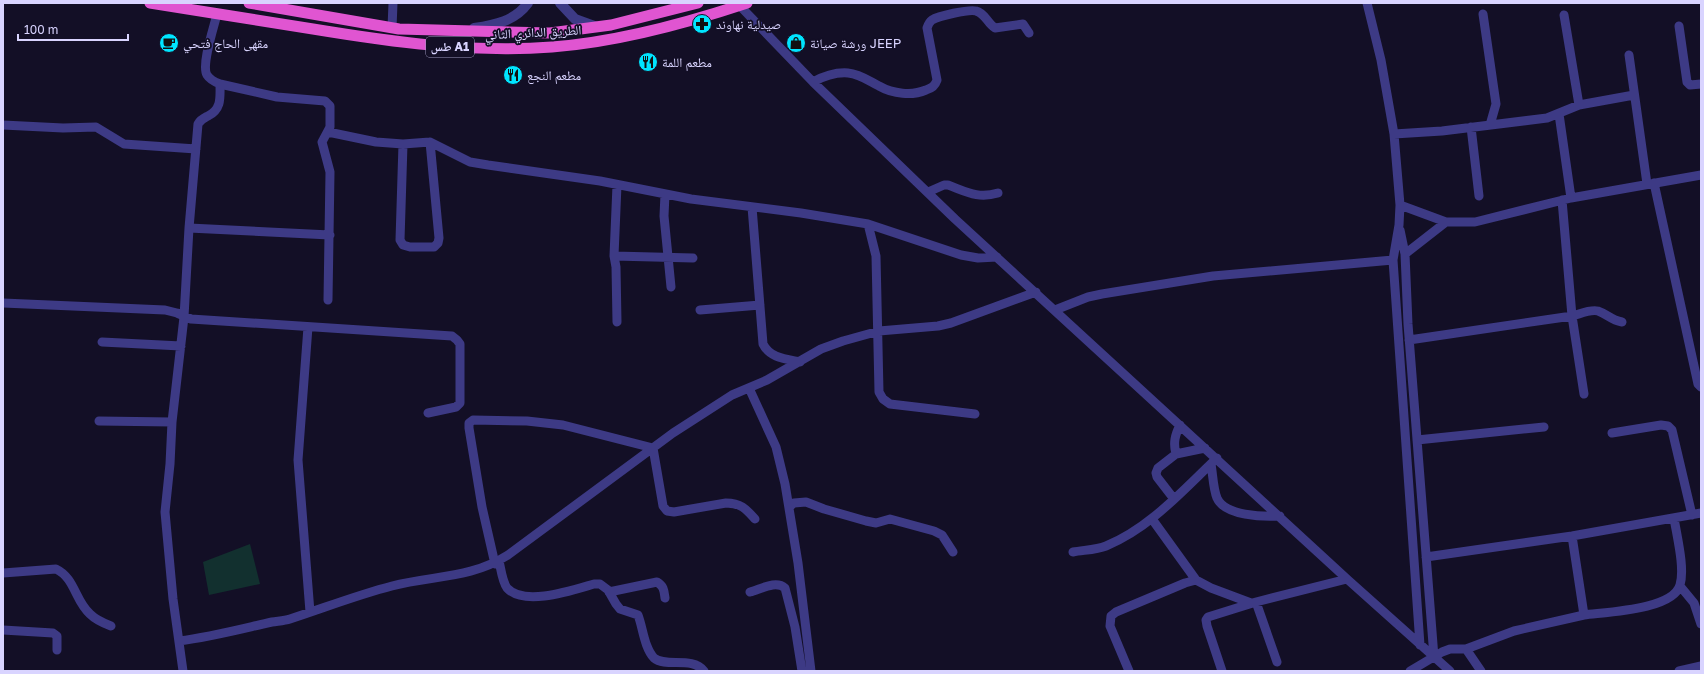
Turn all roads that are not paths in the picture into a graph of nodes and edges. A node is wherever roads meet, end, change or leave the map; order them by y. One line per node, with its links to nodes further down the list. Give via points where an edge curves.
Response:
1 (150, 3): 9 (highway, الطريق الدائري الثاني / طس A1)
2 (249, 3): 14 (highway, الطريق الدائري الثاني / طس A1)
3 (393, 3): 14 (street)
4 (528, 3): 15 (street, via 521,12 510,19)
5 (560, 3): 13 (street, via 575,19)
6 (698, 3): 13 (highway, الطريق الدائري الثاني / طس A1, via 646,18)
7 (1367, 3): 28 (street, via 1381,60)
8 (743, 4): 9 (highway, الطريق الدائري الثاني / طس A1, via 685,22 612,38 573,45 508,49 394,42); 18 (street)
9 (217, 14): 19 (street, via 205,66 208,76)
10 (1483, 14): 25 (street, via 1496,104)
11 (1564, 15): 22 (street)
12 (1679, 26): 20 (street, via 1687,82)
13 (597, 27): 15 (highway, الطريق الدائري الثاني / طس A1, via 550,33)
14 (392, 28): 15 (highway, الطريق الدائري الثاني / طس A1)
15 (459, 30)
16 (1029, 33): 18 (street, via 1023,24 995,28 982,13 975,11 940,17 932,20 927,28 936,80 936,85 932,88 915,94 898,93 849,73 827,75)
17 (1629, 55): 21 (street)
18 (813, 82): 35 (street)
19 (220, 84): 27 (street, via 277,97 325,101 330,106 331,120); 31 (street, via 217,109 198,124)
20 (1701, 84)
21 (1634, 95): 22 (street); 33 (street)
22 (1579, 105): 23 (street)
23 (1559, 114): 25 (street, via 1547,118); 39 (street)
24 (3, 125): 31 (street, via 96,127 124,144)
25 (1490, 125): 26 (street)
26 (1472, 127): 28 (street); 38 (street)
27 (328, 132): 30 (street, via 376,142); 46 (street, via 322,142 330,172)
28 (1394, 134): 40 (street)
29 (430, 142): 30 (street); 30 (street, via 439,238 434,246 410,247 403,245 400,240); 34 (street, via 470,162)
30 (403, 144)
31 (196, 149): 45 (street)
32 (1701, 175): 33 (street)
33 (1650, 183): 39 (street); 70 (street, via 1698,384)
34 (617, 185): 37 (street); 48 (street)
35 (928, 192): 36 (street, via 948,185 974,195 989,196); 49 (street)
36 (998, 193)
37 (665, 194): 41 (street); 51 (street, via 664,216)
38 (1479, 196)
39 (1566, 199): 42 (street, via 1475,222); 60 (street)
40 (1400, 205): 42 (street); 44 (street)
41 (752, 207): 43 (street); 57 (street)
42 (1446, 222): 47 (street)
43 (868, 224): 49 (street, via 961,255 978,258); 65 (street, via 876,256)
44 (1399, 226): 47 (street); 52 (street)
45 (189, 228): 46 (street); 61 (street)
46 (330, 235): 55 (street)
47 (1405, 254): 66 (street)
48 (614, 256): 51 (street); 62 (street)
49 (997, 257): 54 (street)
50 (693, 258): 51 (street)
51 (668, 259): 53 (street)
52 (1393, 260): 59 (street, via 1213,276 1088,297); 111 (street)
53 (671, 287)
54 (1036, 292): 59 (street); 65 (street, via 951,323)
55 (328, 300)
56 (3, 303): 61 (street, via 165,310)
57 (760, 305): 58 (street); 69 (street, via 763,344 767,351 775,356)
58 (700, 310)
59 (1055, 310): 77 (street)
60 (1572, 316): 63 (street, via 1596,311 1614,321); 66 (street); 72 (street)
61 (184, 318): 64 (street); 68 (street)
62 (617, 322)
63 (1622, 322)
64 (308, 327): 73 (street, via 447,335 458,340 460,403 456,407); 105 (street, via 298,460)
65 (879, 331): 69 (street, via 821,348); 74 (street, via 879,392 883,399 890,404)
66 (1409, 340): 80 (street)
67 (102, 342): 68 (street)
68 (181, 346): 76 (street)
69 (800, 362): 71 (street)
70 (1701, 387)
71 (749, 388): 81 (street, via 720,401); 86 (street, via 776,447)
72 (1584, 394)
73 (428, 413)
74 (975, 414)
75 (99, 421): 76 (street)
76 (172, 422): 110 (street, via 165,512)
77 (1180, 425): 82 (street); 83 (street, via 1174,441)
78 (1544, 427): 80 (street)
79 (1612, 433): 87 (street, via 1668,426 1672,430)
80 (1417, 440): 95 (street)
81 (653, 448): 90 (street, via 663,506 667,511 734,503 742,505); 96 (street); 96 (street, via 563,425 473,420 469,423 469,428 482,507)
82 (1205, 448): 83 (street); 84 (street)
83 (1176, 454): 85 (street, via 1158,468 1156,473)
84 (1214, 461): 85 (street); 88 (street); 88 (street, via 1217,498 1222,505 1237,512 1260,517)
85 (1174, 499): 91 (street)
86 (789, 507): 93 (street, via 806,502 866,521 876,523 890,519 942,535); 120 (street)
87 (1696, 514): 89 (street)
88 (1280, 516): 98 (street)
89 (1674, 518): 92 (street); 100 (street, via 1681,564)
90 (755, 519)
91 (1152, 519): 94 (street, via 1105,547); 99 (street)
92 (1572, 536): 95 (street); 106 (street)
93 (954, 552)
94 (1073, 552)
95 (1426, 558): 114 (street)
96 (497, 562): 101 (street, via 506,586 523,596 536,597 594,584 604,587); 105 (street, via 477,571 456,576 412,581 377,590)
97 (3, 573): 108 (street, via 56,569 68,577 89,613 100,622)
98 (1347, 579): 104 (street); 111 (street)
99 (1196, 580): 104 (street); 121 (street, via 1111,616 1110,626)
100 (1680, 586): 106 (street, via 1676,593 1660,603); 107 (street, via 1694,603)
101 (609, 592): 103 (street, via 658,582 662,584); 118 (street, via 620,609 638,615 646,642 654,657 659,661 692,664)
102 (750, 592): 119 (street, via 776,584 785,588)
103 (665, 598)
104 (1254, 603): 115 (street); 122 (street, via 1215,614 1206,620)
105 (310, 612): 110 (street, via 288,620)
106 (1584, 615): 112 (street, via 1514,631)
107 (1701, 624)
108 (111, 626)
109 (3, 630): 113 (street, via 53,633 57,636)
110 (179, 641): 117 (street)
111 (1420, 645): 114 (street)
112 (1466, 648): 114 (street, via 1450,649); 125 (street)
113 (57, 650)
114 (1434, 657): 123 (street); 124 (street)
115 (1277, 662)
116 (1701, 666): 126 (street)
117 (183, 671)
118 (704, 671)
119 (802, 671)
120 (810, 671)
121 (1129, 671)
122 (1222, 671)
123 (1410, 671)
124 (1450, 671)
125 (1481, 671)
126 (1679, 671)

